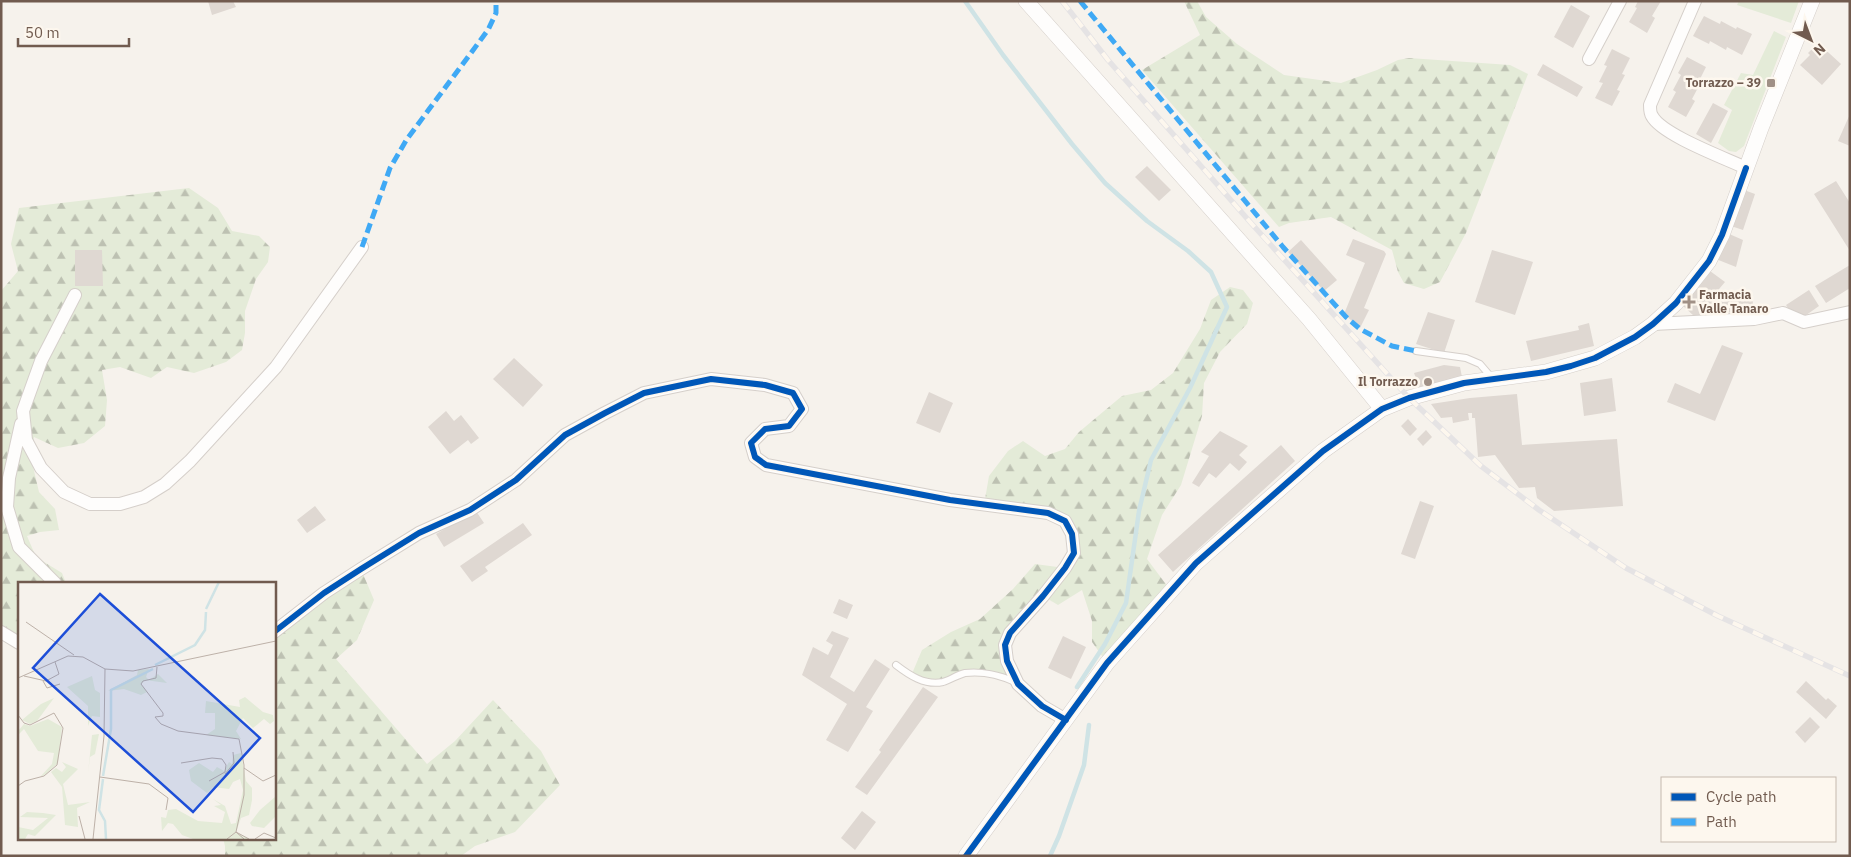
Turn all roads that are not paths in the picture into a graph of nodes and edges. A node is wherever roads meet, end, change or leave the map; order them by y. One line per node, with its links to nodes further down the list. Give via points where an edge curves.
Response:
1 (1026, 1): 13 (street, via 1309,319)
2 (1620, 1): 5 (street)
3 (1695, 1): 6 (street, via 1650,105 1650,112 1666,131)
4 (1812, 1): 6 (street)
5 (1589, 59)
6 (1746, 168): 10 (street, via 1710,261 1676,303)
7 (362, 247): 14 (street, via 260,387 190,461 165,484 144,497 120,504 90,504 64,492 42,468 26,440)
8 (75, 295): 14 (street, via 41,361)
9 (1850, 312): 10 (street, via 1804,322 1783,313 1754,319)
10 (1653, 324): 12 (street, via 1595,358 1546,372)
11 (1416, 351): 12 (lane, via 1466,358 1480,364)
12 (1493, 379): 13 (street, via 1436,390)
13 (1382, 409): 21 (street, via 1323,451 1196,563 1107,663)
14 (23, 411): 15 (street, via 9,478 7,507 19,548)
15 (54, 582)
16 (275, 631): 20 (street, via 324,594 419,533 470,510 516,480 565,435 644,394 711,379 765,385 793,393 802,409 789,426 765,429 751,443 755,457 766,464 950,500 1048,513 1065,521 1072,534 1074,553 1043,596 1010,633 1005,645 1007,661)
17 (1, 632): 18 (street)
18 (18, 642)
19 (896, 665): 20 (lane, via 911,676 929,682 941,682 964,673 984,673)
20 (1018, 684): 21 (street, via 1042,706)
21 (1066, 720): 22 (street)
22 (966, 856)

